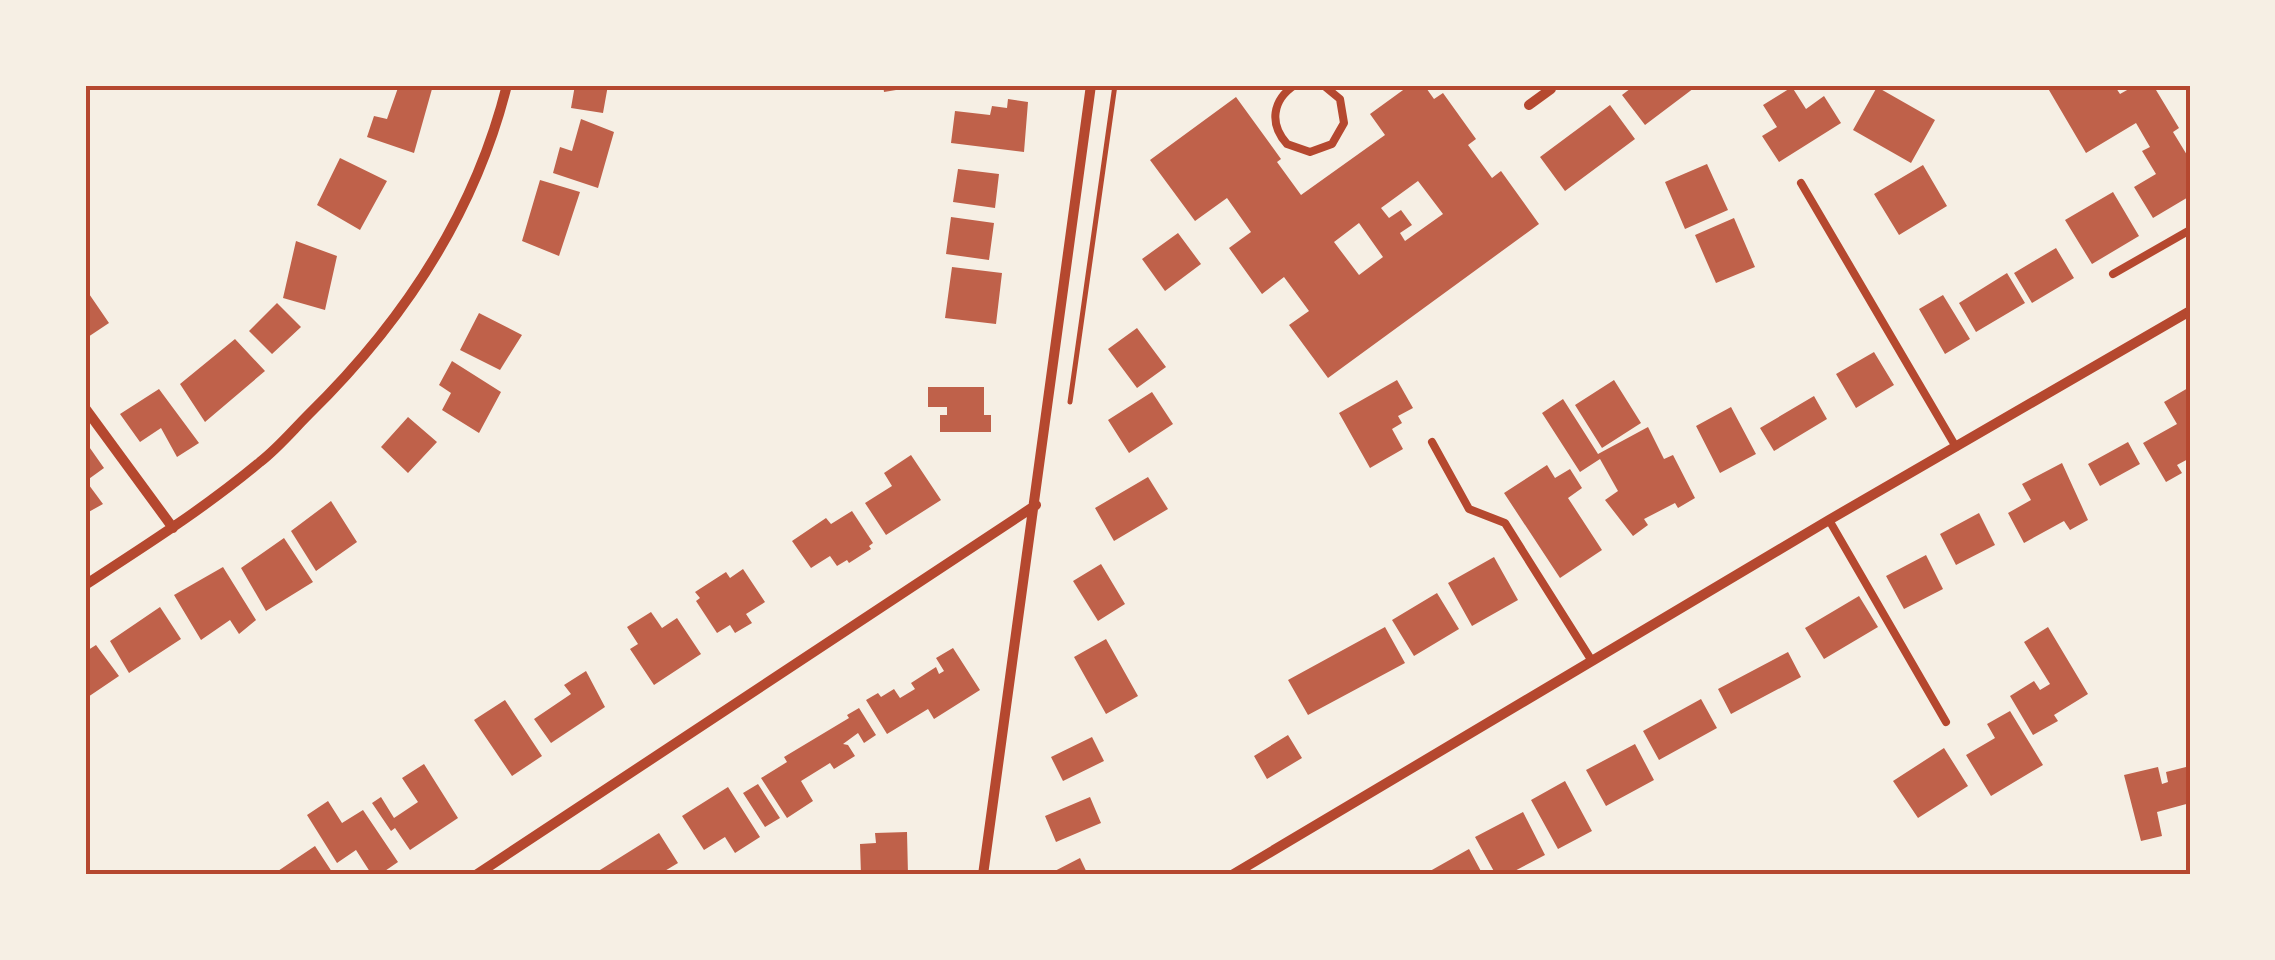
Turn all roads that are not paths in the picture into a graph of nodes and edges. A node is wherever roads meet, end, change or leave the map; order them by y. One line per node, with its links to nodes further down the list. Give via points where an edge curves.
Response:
1 (507, 85): 16 (street, via 457,220 398,316 263,460)
2 (1090, 85): 14 (street)
3 (1323, 85): 5 (lane, via 1340,100 1344,123 1332,144 1310,152 1279,135 1274,111)
4 (1552, 86): 6 (street)
5 (1288, 87)
6 (1529, 105)
7 (1801, 184): 13 (lane)
8 (2190, 230): 9 (lane)
9 (2112, 274)
10 (2190, 310): 13 (street)
11 (85, 408): 16 (street)
12 (1432, 442): 18 (lane, via 1469,509 1505,523)
13 (1956, 447): 15 (street)
14 (1036, 506): 20 (street); 21 (street)
15 (1829, 520): 18 (street); 19 (lane)
16 (174, 528): 17 (street)
17 (85, 585)
18 (1592, 661): 22 (street)
19 (1946, 722)
20 (476, 875)
21 (983, 875)
22 (1232, 875)

